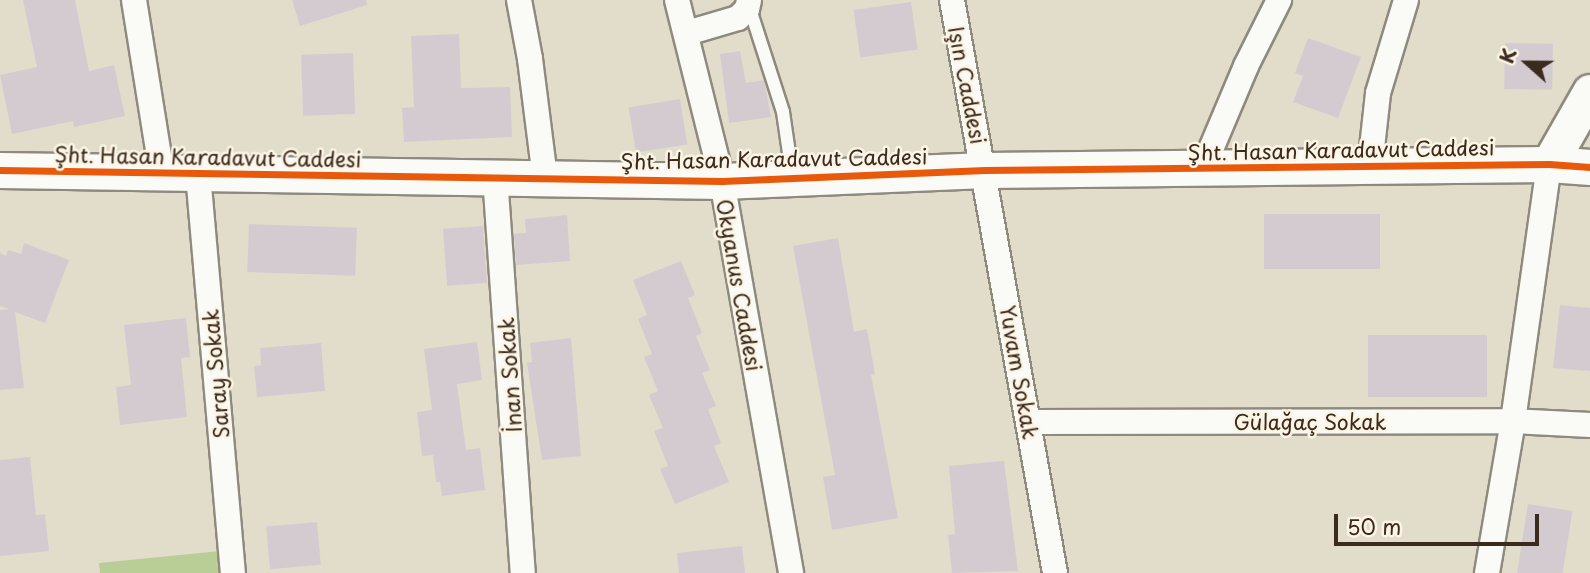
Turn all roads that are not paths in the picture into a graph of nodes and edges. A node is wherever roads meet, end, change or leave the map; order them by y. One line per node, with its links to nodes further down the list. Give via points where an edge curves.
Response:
1 (134, 0): 17 (street)
2 (519, 0): 20 (street)
3 (677, 0): 8 (street, Okyanus Caddesi)
4 (952, 0): 16 (street, Işın Caddesi)
5 (1279, 0): 14 (street)
6 (1406, 0): 12 (street, via 1378,93)
7 (749, 2): 8 (street, via 738,18); 21 (lane, via 783,111)
8 (687, 33): 22 (street, Okyanus Caddesi)
9 (1590, 92): 11 (street)
10 (1590, 159): 11 (street)
11 (1549, 164): 12 (street, Şht. Hasan Karadavut Caddesi); 13 (street); 23 (street)
12 (1370, 166): 14 (street, Şht. Hasan Karadavut Caddesi)
13 (1590, 167)
14 (1203, 168): 16 (street, Şht. Hasan Karadavut Caddesi)
15 (0, 170): 17 (street, Şht. Hasan Karadavut Caddesi)
16 (985, 170): 21 (street, Şht. Hasan Karadavut Caddesi); 24 (street, Yuvam Sokak)
17 (162, 174): 18 (street, Şht. Hasan Karadavut Caddesi)
18 (198, 174): 19 (street, Şht. Hasan Karadavut Caddesi); 26 (street, Saray Sokak)
19 (495, 176): 20 (street, Şht. Hasan Karadavut Caddesi); 27 (street, İnan Sokak)
20 (545, 177): 22 (street, Şht. Hasan Karadavut Caddesi)
21 (792, 178): 22 (street, Şht. Hasan Karadavut Caddesi)
22 (722, 181): 28 (street, Okyanus Caddesi)
23 (1513, 421): 24 (street, Gülağaç Sokak); 25 (street, Gülağaç Sokak); 30 (street)
24 (1030, 422): 29 (street, Yuvam Sokak)
25 (1590, 425)
26 (233, 573)
27 (523, 573)
28 (791, 573)
29 (1055, 573)
30 (1487, 573)

